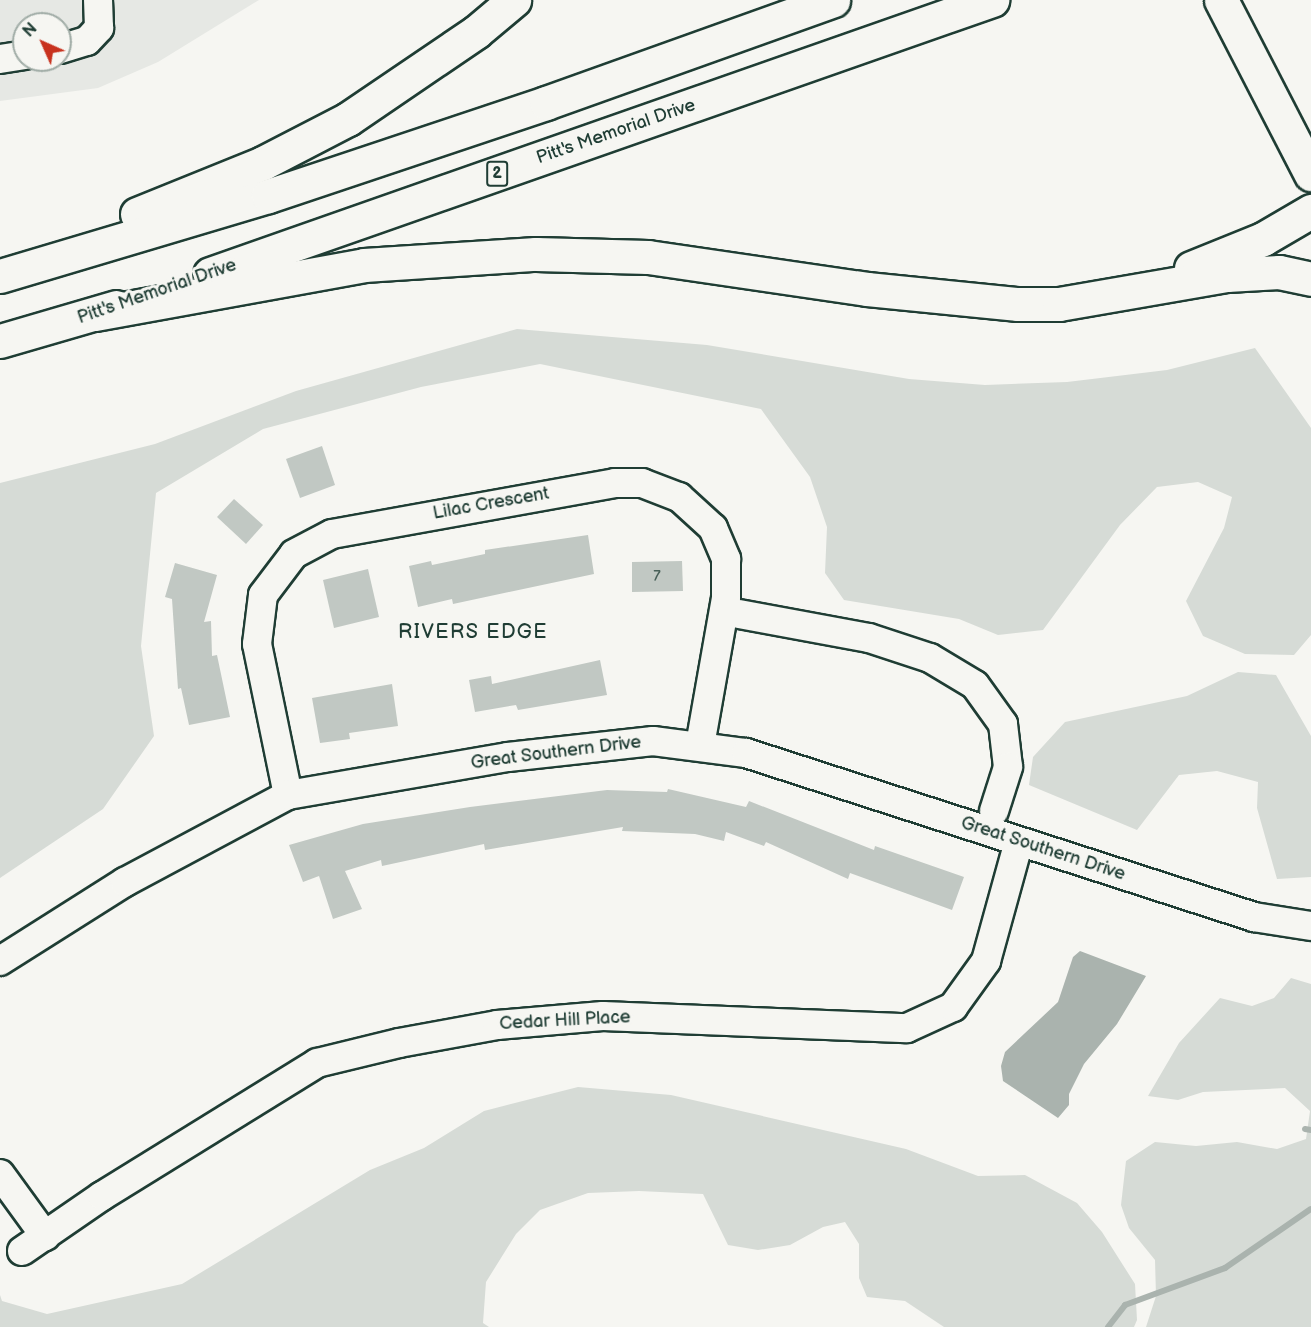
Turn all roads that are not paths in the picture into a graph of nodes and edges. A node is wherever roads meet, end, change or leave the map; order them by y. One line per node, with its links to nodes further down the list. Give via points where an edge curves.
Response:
1 (98, 0): 6 (street, via 99,28 87,41)
2 (514, 0): 9 (main road, via 411,79 348,119 263,164 171,203)
3 (833, 0): 10 (main road, via 546,103 268,196)
4 (992, 0): 13 (main road, Pitt's Memorial Drive / 2)
5 (1221, 0): 7 (main road)
6 (72, 45)
7 (1311, 174)
8 (1311, 211): 12 (main road, via 1263,239)
9 (0, 259)
10 (0, 276)
11 (1311, 279): 12 (main road, via 1279,272 1227,275)
12 (1116, 295): 13 (main road, via 1059,303 988,302 648,257 536,254 363,265)
13 (95, 314): 14 (main road, Pitt's Memorial Drive / 2)
14 (0, 341)
15 (739, 614): 18 (street, via 869,638 930,658 975,685 1003,724 1008,767)
16 (700, 745): 17 (street, Great Southern Drive, via 653,741 583,747); 17 (street, Lilac Crescent, via 726,598 726,559 713,528 679,497 642,483 615,483 332,534 294,554 263,595 257,644); 19 (street, Great Southern Drive, via 746,753)
17 (288, 795): 21 (street, Great Southern Drive, via 125,882)
18 (994, 811)
19 (1019, 841): 20 (street, Great Southern Drive, via 1254,917); 23 (street, Cedar Hill Place, via 986,961 953,1007 907,1028 603,1016 497,1024 399,1043 317,1063 102,1196)
20 (1311, 926)
21 (0, 961)
22 (0, 1174): 23 (street)
23 (45, 1236): 24 (street, Cedar Hill Place)
24 (22, 1251)

